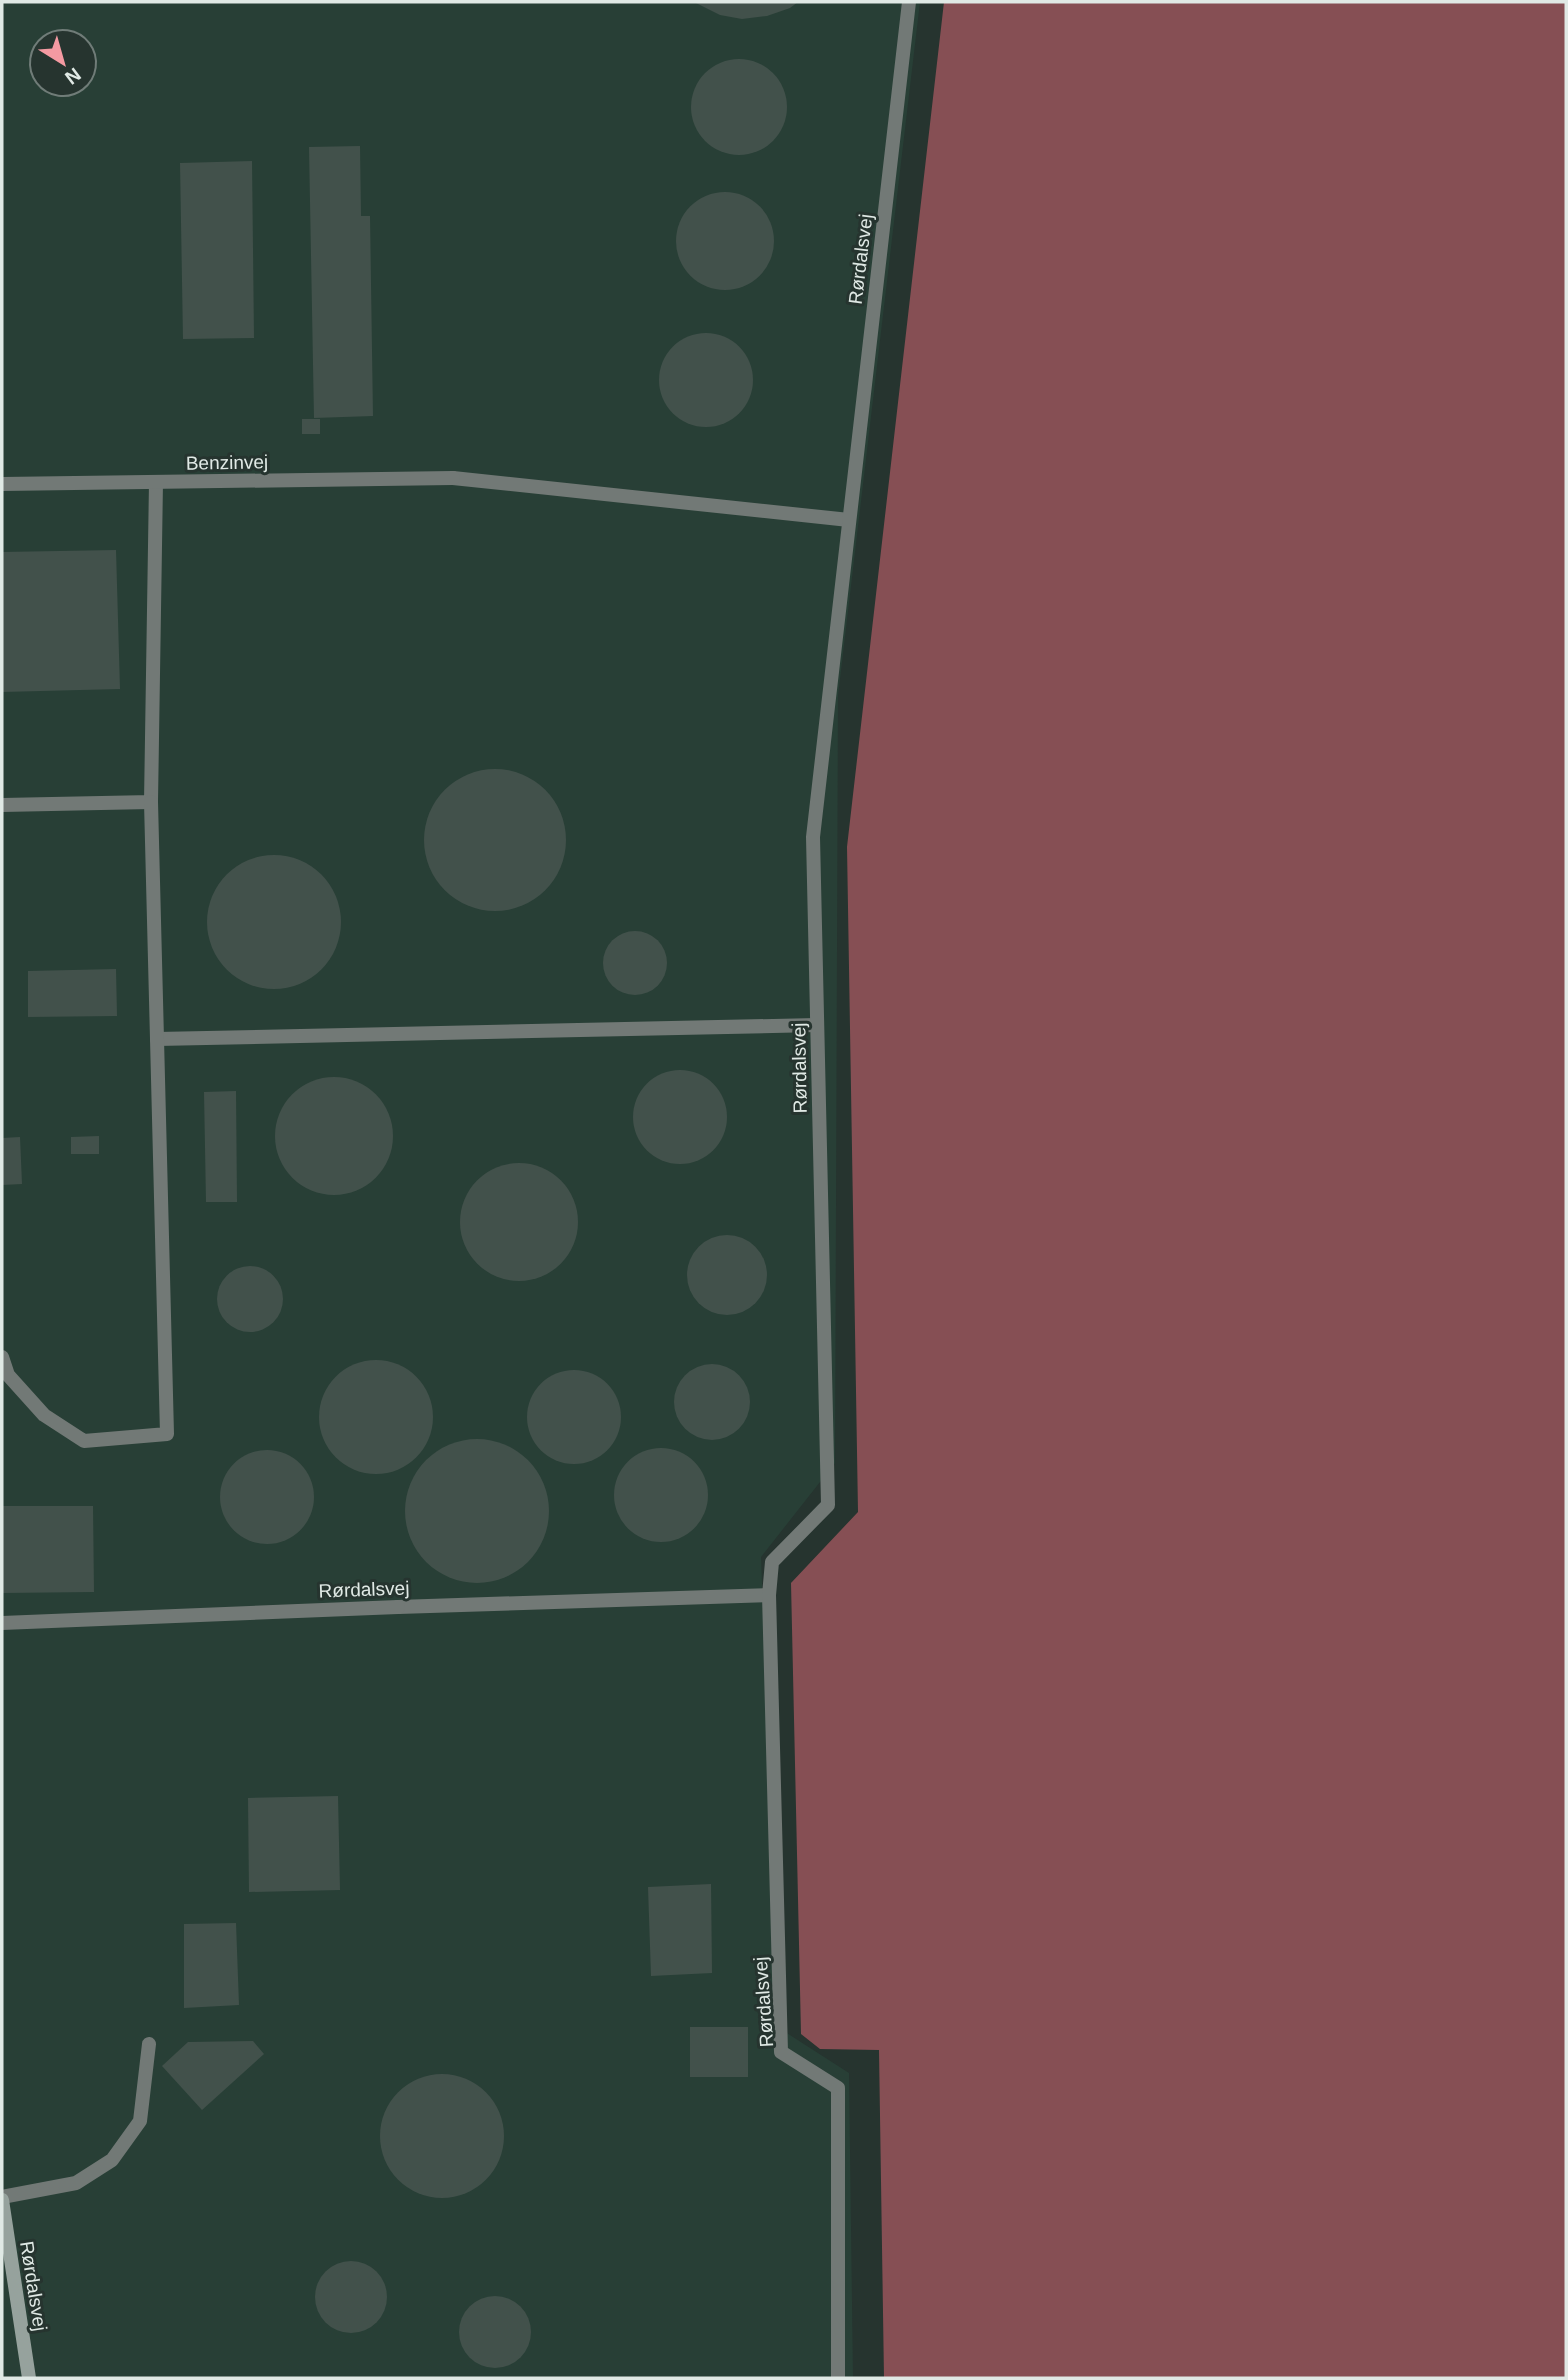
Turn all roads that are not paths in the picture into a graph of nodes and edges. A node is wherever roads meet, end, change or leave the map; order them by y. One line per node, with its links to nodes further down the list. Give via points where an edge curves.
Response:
1 (909, 2): 4 (street, Rørdalsvej)
2 (156, 482): 3 (street, Benzinvej); 4 (street, Benzinvej, via 453,478); 5 (street)
3 (2, 484)
4 (849, 520): 7 (street, Rørdalsvej, via 813,837)
5 (151, 802): 6 (street); 8 (street)
6 (2, 805)
7 (817, 1025): 8 (street); 10 (street, Rørdalsvej, via 828,1505 772,1562)
8 (157, 1039): 9 (street, via 167,1434 84,1441 44,1415 8,1375)
9 (2, 1357)
10 (769, 1595): 11 (street, Rørdalsvej); 15 (street, Rørdalsvej, via 781,2052 838,2088)
11 (2, 1623)
12 (149, 2044): 13 (street, via 140,2122 112,2160 76,2183)
13 (2, 2198): 14 (street, Rørdalsvej)
14 (29, 2378)
15 (838, 2378)

